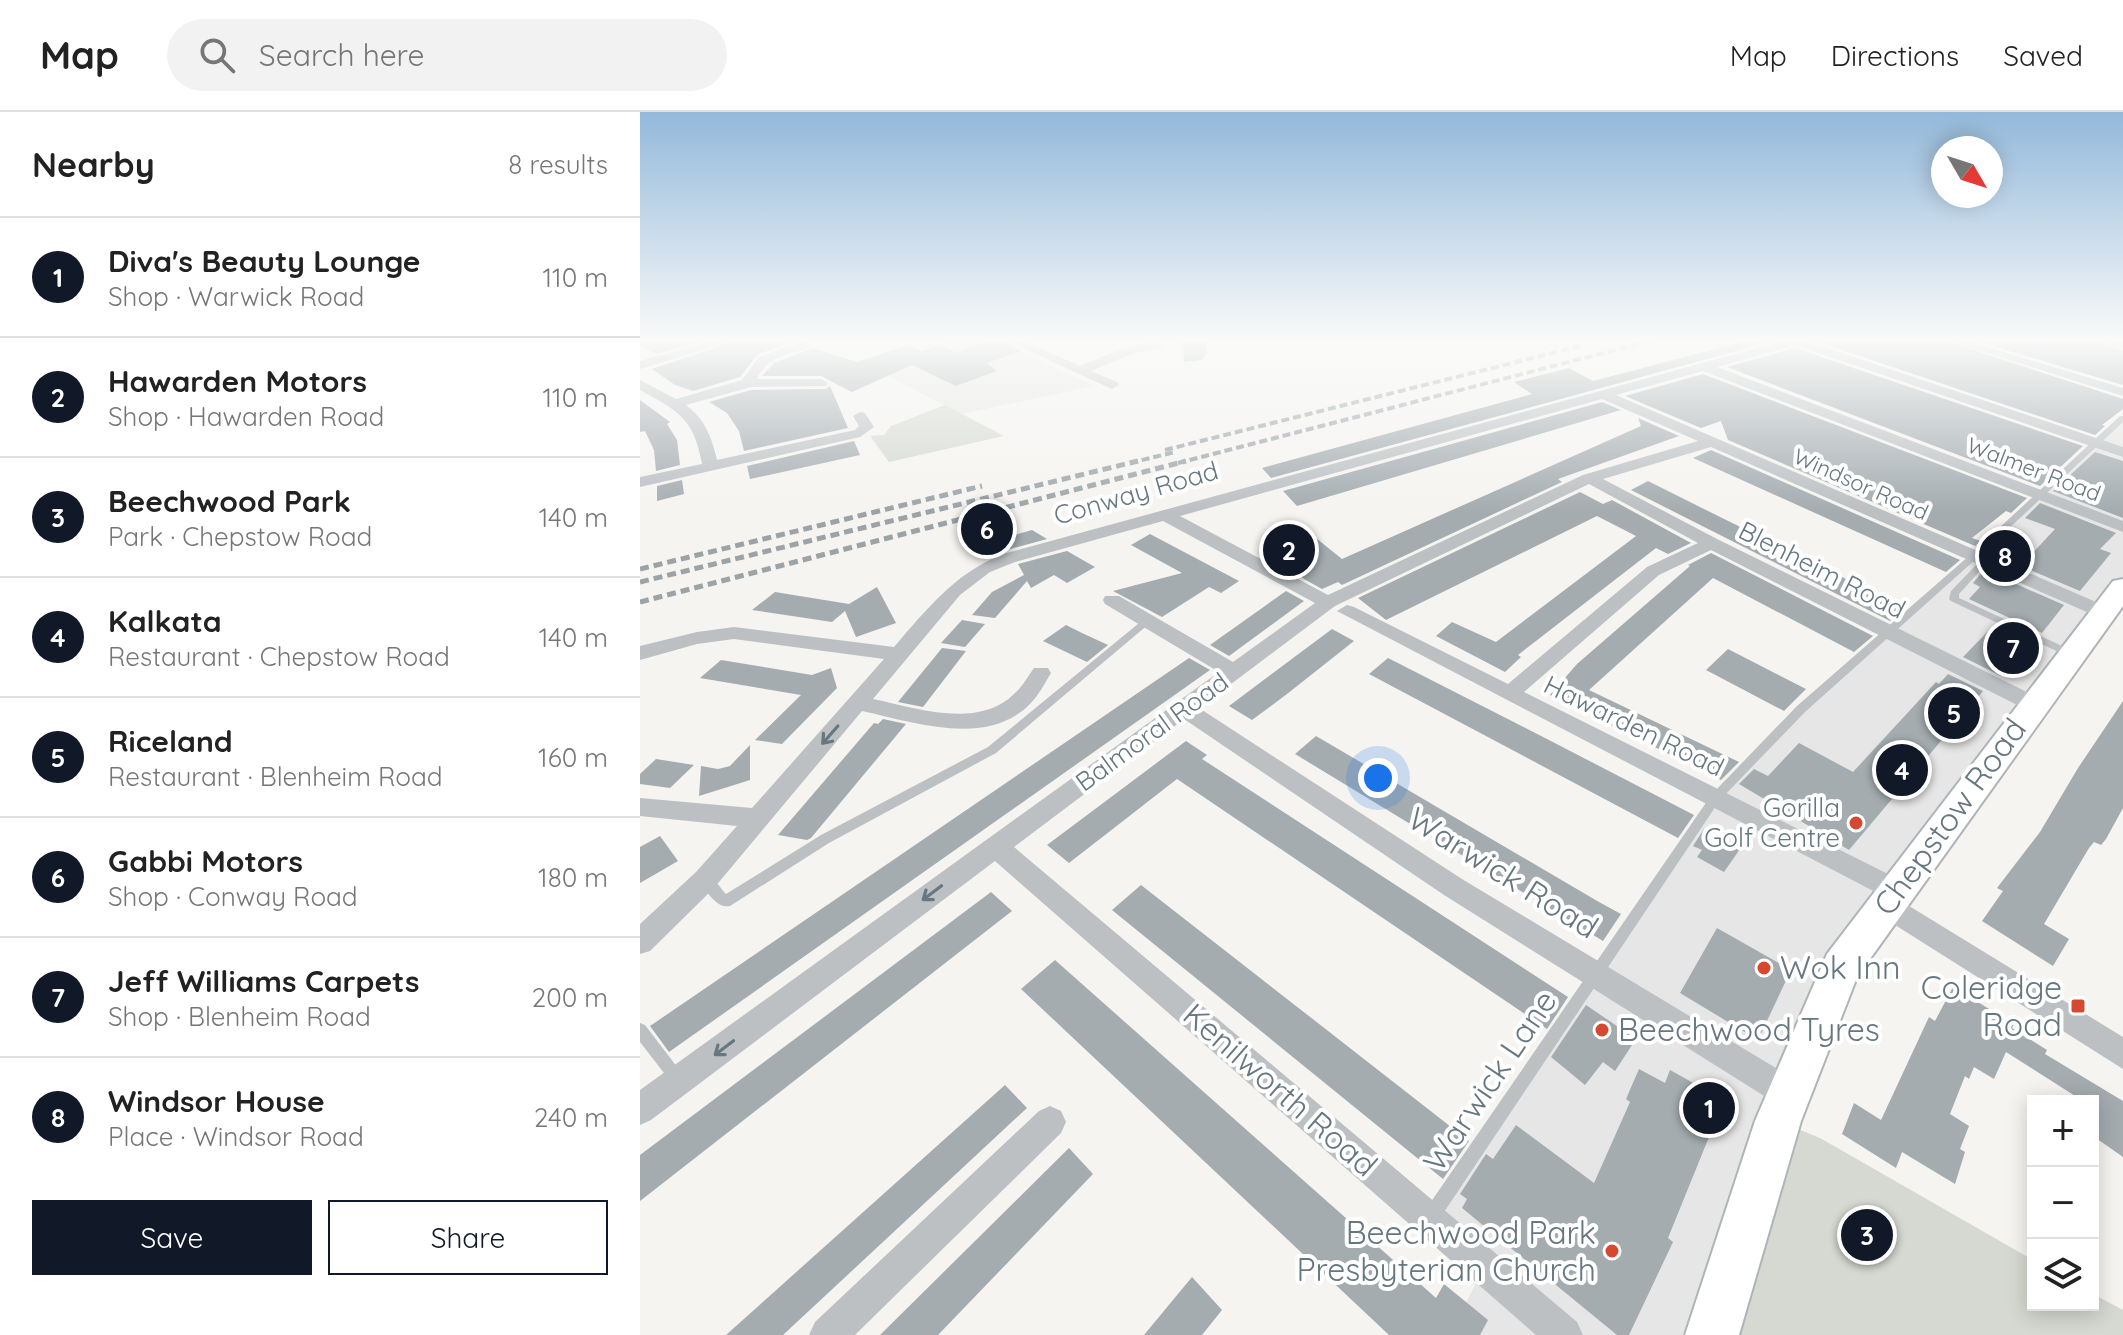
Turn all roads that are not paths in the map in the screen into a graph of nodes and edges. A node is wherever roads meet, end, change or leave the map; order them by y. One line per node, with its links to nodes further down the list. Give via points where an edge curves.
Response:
1 (662, 398): 7 (street)
2 (696, 398): 7 (street)
3 (1587, 398): 17 (street, Conway Road)
4 (1611, 398): 10 (street, Windsor Road)
5 (1786, 398): 16 (street, Walmer Road)
6 (1964, 398): 11 (street)
7 (675, 404): 13 (street, via 699,423)
8 (860, 416): 13 (street, via 867,427 862,432)
9 (2123, 418): 11 (lane)
10 (1712, 442): 14 (street, Balmoral Road); 20 (street, Windsor Road)
11 (2097, 443): 12 (street); 16 (lane)
12 (2123, 452)
13 (710, 465): 15 (street)
14 (1589, 478): 19 (street, Blenheim Road); 23 (street, Balmoral Road)
15 (640, 482)
16 (2040, 496): 18 (street, Walmer Road); 20 (lane)
17 (1165, 515): 23 (street, Hawarden Road); 27 (street, Conway Road, via 984,568 953,591)
18 (2123, 527)
19 (1711, 543): 25 (street, Blenheim Road); 31 (street, via 1653,571)
20 (1978, 560): 22 (street, Windsor Road); 25 (lane, Warwick Lane); 28 (lane, via 1954,599)
21 (1112, 600): 24 (street)
22 (2113, 600): 28 (main road, Chepstow Road)
23 (1338, 606): 29 (street, Balmoral Road); 31 (street, Hawarden Road)
24 (1147, 621): 29 (street); 39 (lane, via 1009,739 975,760 825,839 725,902)
25 (1887, 631): 33 (street, Blenheim Road); 35 (lane, Warwick Lane)
26 (640, 653): 27 (street, via 734,633)
27 (899, 654): 32 (street, Conway Road)
28 (2071, 654): 33 (main road, Chepstow Road)
29 (1234, 671): 34 (street, Balmoral Road)
30 (1041, 673): 32 (street, via 1021,701 990,719 945,719)
31 (1509, 694): 35 (street, Hawarden Road)
32 (857, 703): 37 (street, Conway Road, one-way to 37)
33 (2033, 704): 40 (main road, Chepstow Road)
34 (1183, 708): 38 (street, Balmoral Road); 42 (street, Warwick Road, via 1453,887)
35 (1716, 797): 40 (street, Hawarden Road); 42 (lane, Warwick Lane)
36 (640, 807): 37 (street)
37 (757, 818): 39 (street, Conway Road)
38 (995, 846): 45 (street, Balmoral Road, one-way to 45); 49 (street, Kenilworth Road)
39 (705, 880): 41 (street, Conway Road)
40 (1891, 898): 44 (street); 46 (main road, Chepstow Road, via 1841,967)
41 (640, 942)
42 (1596, 973): 46 (street, Warwick Road); 49 (lane, Warwick Lane)
43 (640, 1030): 45 (lane)
44 (2123, 1054)
45 (679, 1081): 47 (street, Balmoral Road)
46 (1788, 1093): 52 (main road, Chepstow Road)
47 (640, 1109)
48 (1050, 1122): 50 (street)
49 (1430, 1219): 51 (street, Kenilworth Road)
50 (828, 1335)
51 (1564, 1335)
52 (1712, 1335)

